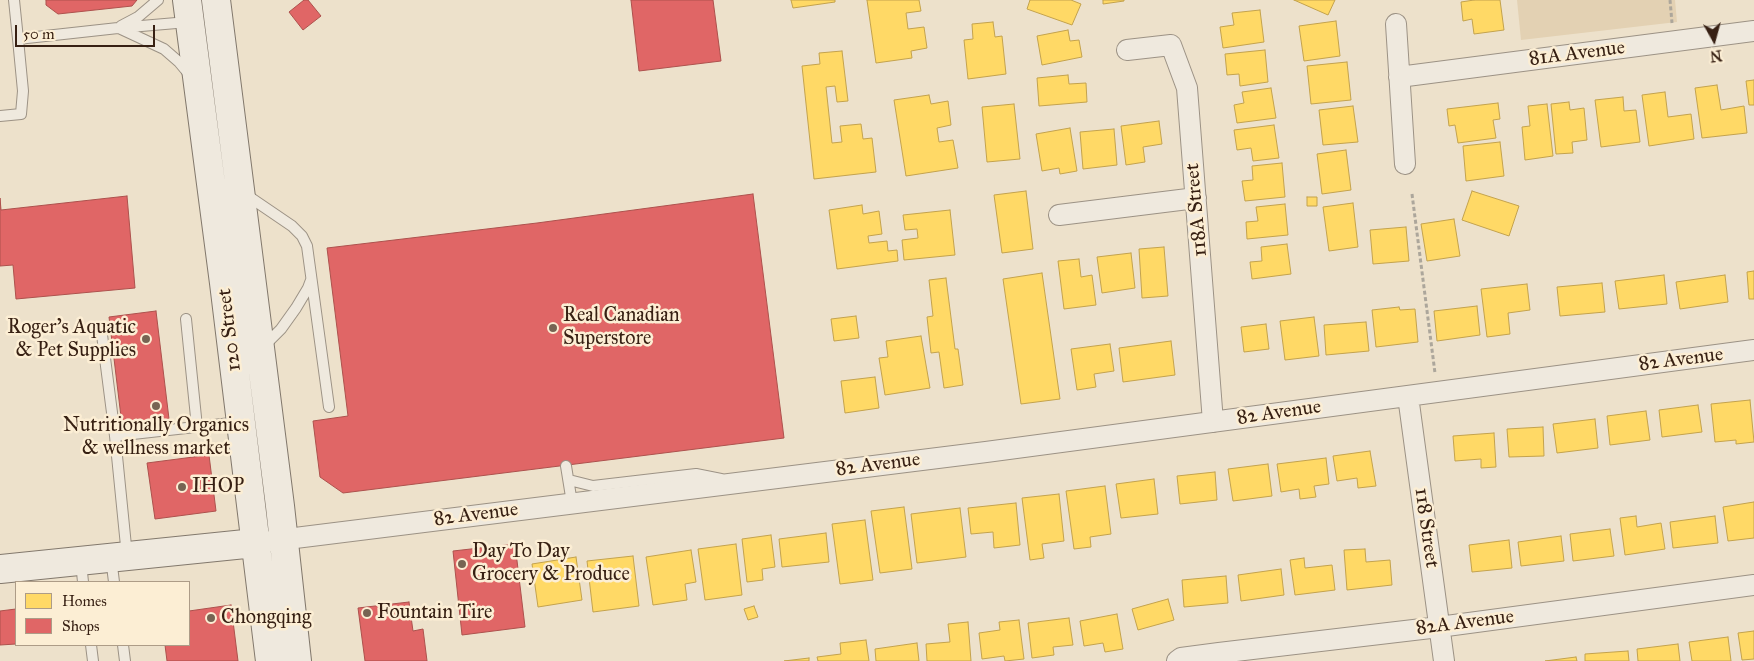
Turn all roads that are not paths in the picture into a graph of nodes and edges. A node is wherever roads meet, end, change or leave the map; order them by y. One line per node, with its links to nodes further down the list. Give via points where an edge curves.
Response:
1 (14, 0): 8 (lane)
2 (158, 0): 6 (lane)
3 (216, 0): 10 (main road, 120 Street)
4 (189, 11): 6 (lane); 10 (main road, via 206,29 212,61); 12 (main road, 120 Street)
5 (1396, 24): 11 (street)
6 (118, 28): 8 (lane); 12 (lane, via 164,50)
7 (1754, 31): 11 (street, 81A Avenue)
8 (18, 39): 13 (lane, via 23,91 21,114)
9 (1127, 50): 16 (street, 118A Street, via 1171,44 1187,88)
10 (225, 76): 15 (main road, 120 Street)
11 (1399, 77): 14 (street)
12 (199, 86): 25 (main road, 120 Street)
13 (0, 116)
14 (1405, 164)
15 (240, 190): 18 (lane, via 302,236); 21 (main road, 120 Street)
16 (1196, 198): 17 (street); 26 (street, 118A Street)
17 (1059, 215)
18 (312, 276): 21 (lane, via 286,322); 24 (lane)
19 (186, 319): 27 (lane)
20 (101, 327): 28 (lane)
21 (260, 349): 33 (main road, 120 Street)
22 (1754, 350): 23 (street, 82 Avenue)
23 (1408, 396): 26 (street, 82 Avenue); 39 (street, 118 Street)
24 (329, 407)
25 (240, 422): 27 (lane); 34 (main road, 120 Street)
26 (1213, 422): 31 (street, 82 Avenue)
27 (197, 427): 28 (lane)
28 (115, 436): 35 (lane)
29 (566, 466): 30 (lane)
30 (569, 480): 31 (lane, via 594,486 696,474); 32 (lane)
31 (744, 483): 32 (street, 82 Avenue)
32 (572, 503): 33 (street, 82 Avenue)
33 (284, 539): 34 (street, 82 Avenue); 46 (main road, 120 Street)
34 (255, 543): 35 (main road, 82 Avenue); 45 (main road, 120 Street)
35 (118, 565): 37 (main road, 82 Avenue)
36 (0, 569): 37 (main road, 82 Avenue)
37 (82, 572)
38 (1754, 585): 39 (street, 82A Avenue)
39 (1439, 627): 42 (street, 82A Avenue); 48 (street, 118 Street)
40 (91, 646): 43 (lane)
41 (123, 646): 44 (lane)
42 (1219, 657): 47 (street, 82A Avenue, via 1181,658)
43 (92, 661)
44 (125, 661)
45 (270, 661)
46 (297, 661)
47 (1176, 661)
48 (1444, 661)

